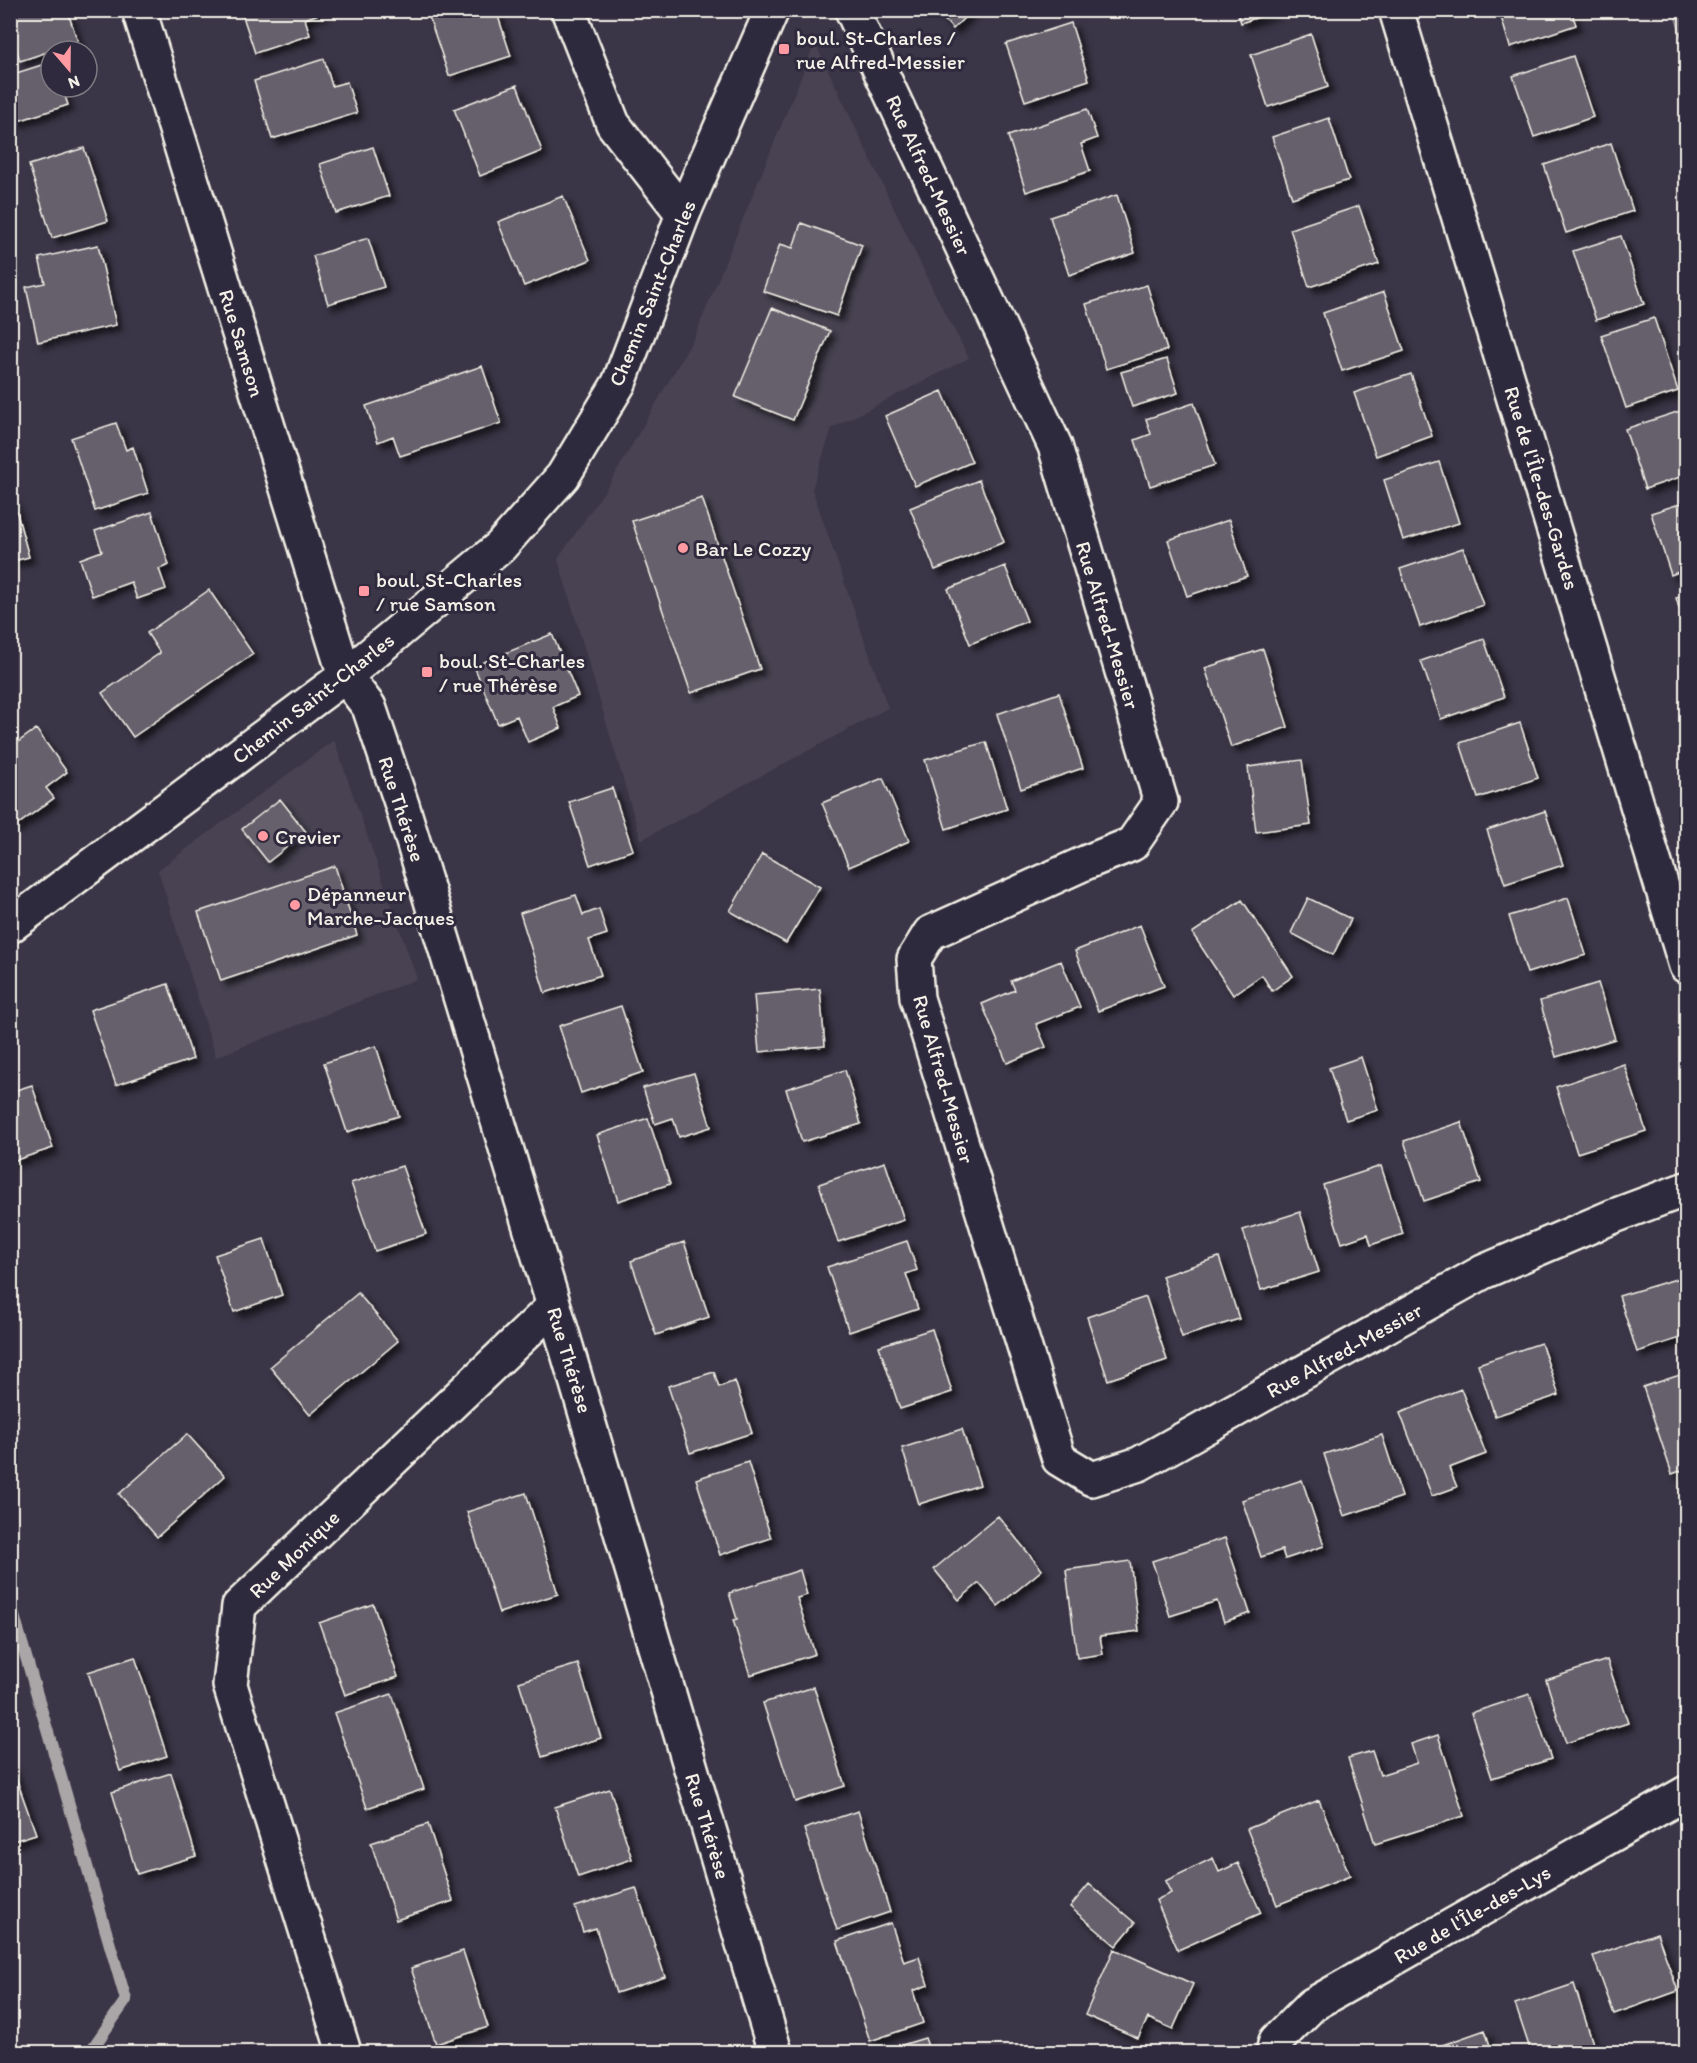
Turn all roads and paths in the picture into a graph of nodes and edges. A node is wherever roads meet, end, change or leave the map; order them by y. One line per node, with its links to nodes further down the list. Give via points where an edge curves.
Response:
1 (139, 10): 7 (street, Rue Samson)
2 (568, 10): 6 (street, via 613,124)
3 (772, 10): 6 (street, Chemin Saint-Charles)
4 (852, 10): 10 (street, Rue Alfred-Messier, via 1055,446 1161,802 1132,844 930,933 914,959 917,998 1059,1459 1092,1479 1139,1464 1483,1272)
5 (1396, 10): 9 (street, Rue de l'Île-des-Gardes)
6 (682, 214): 7 (street, Chemin Saint-Charles, via 619,383 563,476 500,547)
7 (345, 676): 8 (street, Chemin Saint-Charles); 11 (street, Rue Thérèse, via 369,707 402,805)
8 (10, 926)
9 (1686, 966)
10 (1686, 1189)
11 (554, 1306): 13 (street, Rue Monique, via 239,1606 230,1685); 14 (street, Rue Thérèse)
12 (1686, 1793): 15 (street, Rue de l'Île-des-Lys, via 1312,2006 1276,2042)
13 (344, 2052)
14 (775, 2052)
15 (1274, 2052)

